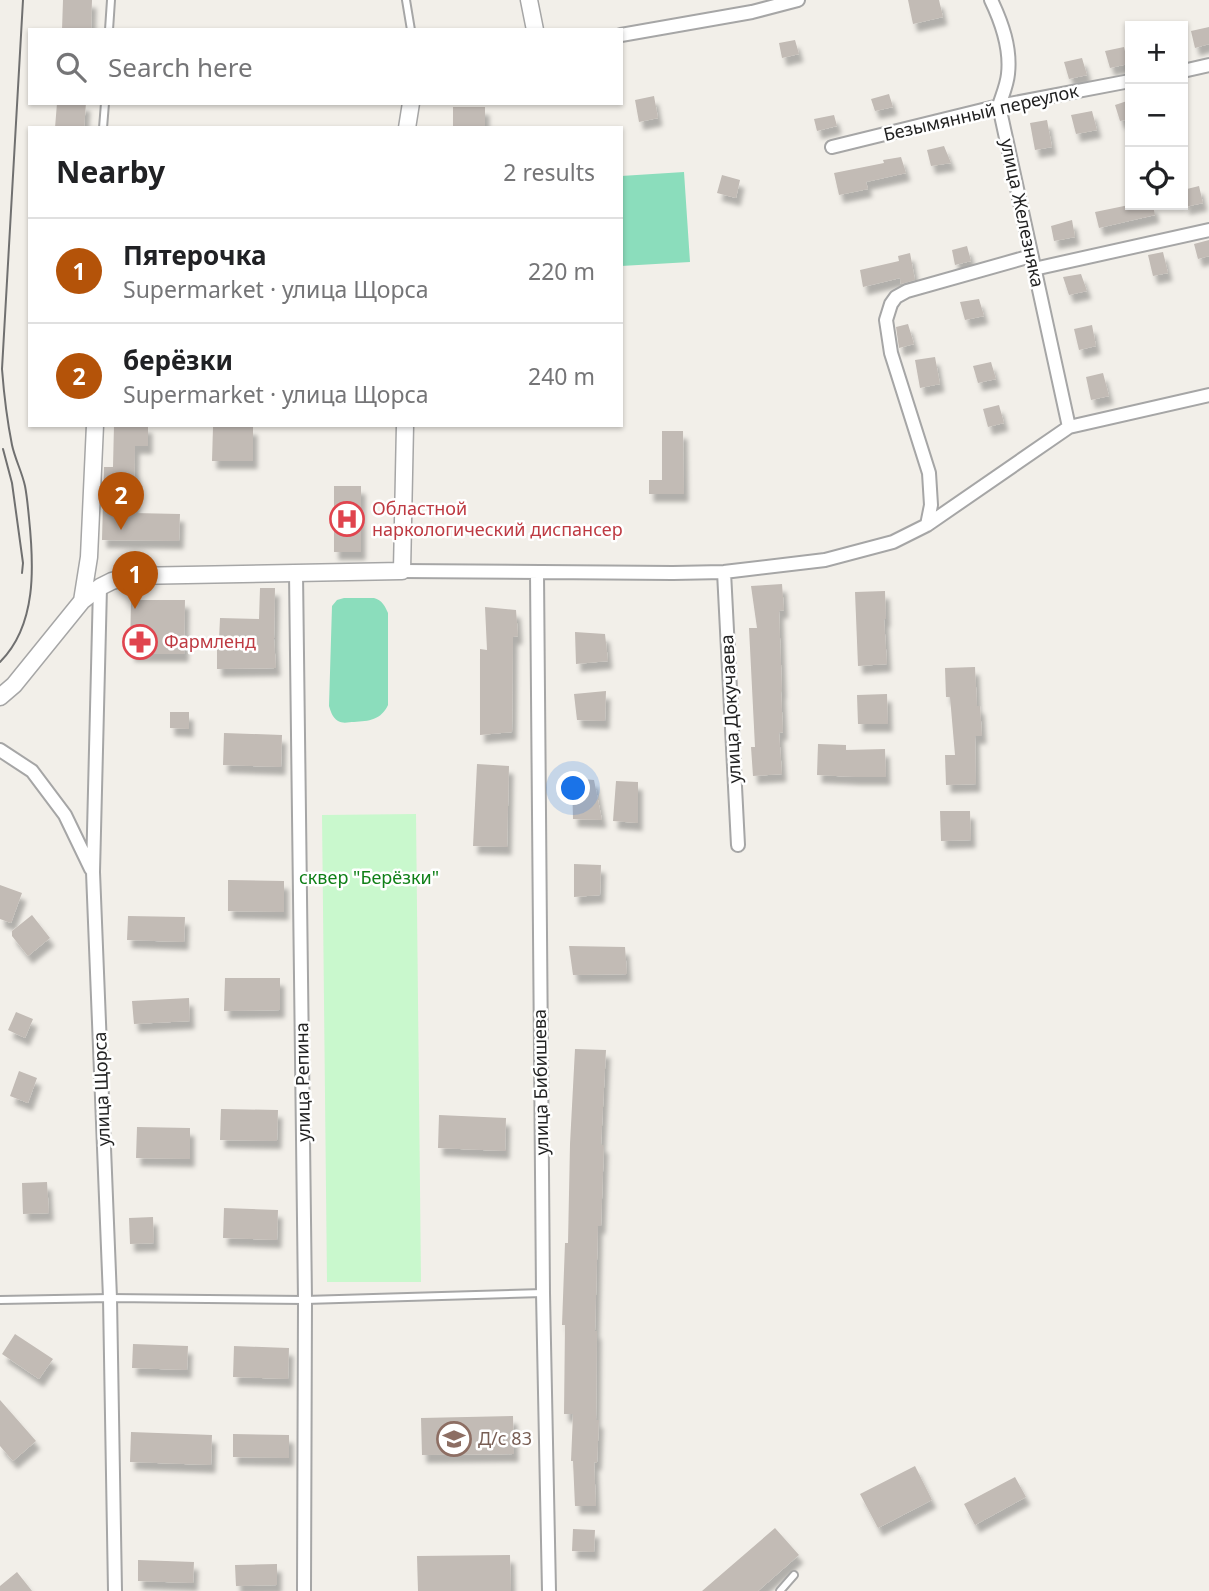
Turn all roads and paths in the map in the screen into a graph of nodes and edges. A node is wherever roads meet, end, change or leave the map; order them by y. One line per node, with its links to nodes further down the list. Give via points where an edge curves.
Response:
1 (111, 0): 7 (lane)
2 (406, 0): 8 (lane)
3 (529, 0): 9 (street)
4 (798, 0): 6 (street)
5 (991, 0): 16 (street, улица Железняка, via 1008,51 1008,75)
6 (751, 6): 10 (street)
7 (109, 28)
8 (411, 28)
9 (535, 28)
10 (623, 35)
11 (1209, 65): 12 (street)
12 (1188, 70)
13 (1125, 82): 16 (street, Безымянный переулок)
14 (105, 105): 17 (lane)
15 (411, 105): 18 (street)
16 (999, 106): 19 (street, Безымянный переулок); 21 (street, улица Железняка)
17 (103, 126)
18 (407, 126)
19 (832, 147)
20 (1209, 230): 21 (street)
21 (1033, 262): 25 (street, улица Железняка); 26 (street, via 907,291 891,304 886,320 891,353 929,473)
22 (1209, 395): 25 (street)
23 (95, 427): 32 (street, via 89,557)
24 (405, 427): 27 (street)
25 (1069, 427): 26 (street)
26 (927, 525): 28 (street, via 892,542 825,560)
27 (402, 571): 29 (street); 30 (street)
28 (724, 572): 30 (street); 35 (street, улица Докучаева)
29 (296, 573): 31 (street, via 131,576); 40 (street, улица Репина)
30 (537, 573): 37 (street, улица Бибишева)
31 (100, 587): 32 (street); 36 (street, улица Щорса)
32 (82, 601): 33 (street)
33 (0, 697)
34 (0, 750): 36 (street, via 32,771 65,815)
35 (738, 845)
36 (93, 872): 38 (street, улица Щорса)
37 (543, 1293): 40 (lane); 44 (street, улица Бибишева)
38 (110, 1298): 39 (lane); 40 (lane); 42 (street, улица Щорса)
39 (0, 1300)
40 (305, 1300): 43 (street, улица Репина)
41 (794, 1575): 45 (lane)
42 (115, 1591)
43 (304, 1591)
44 (549, 1591)
45 (780, 1591)

